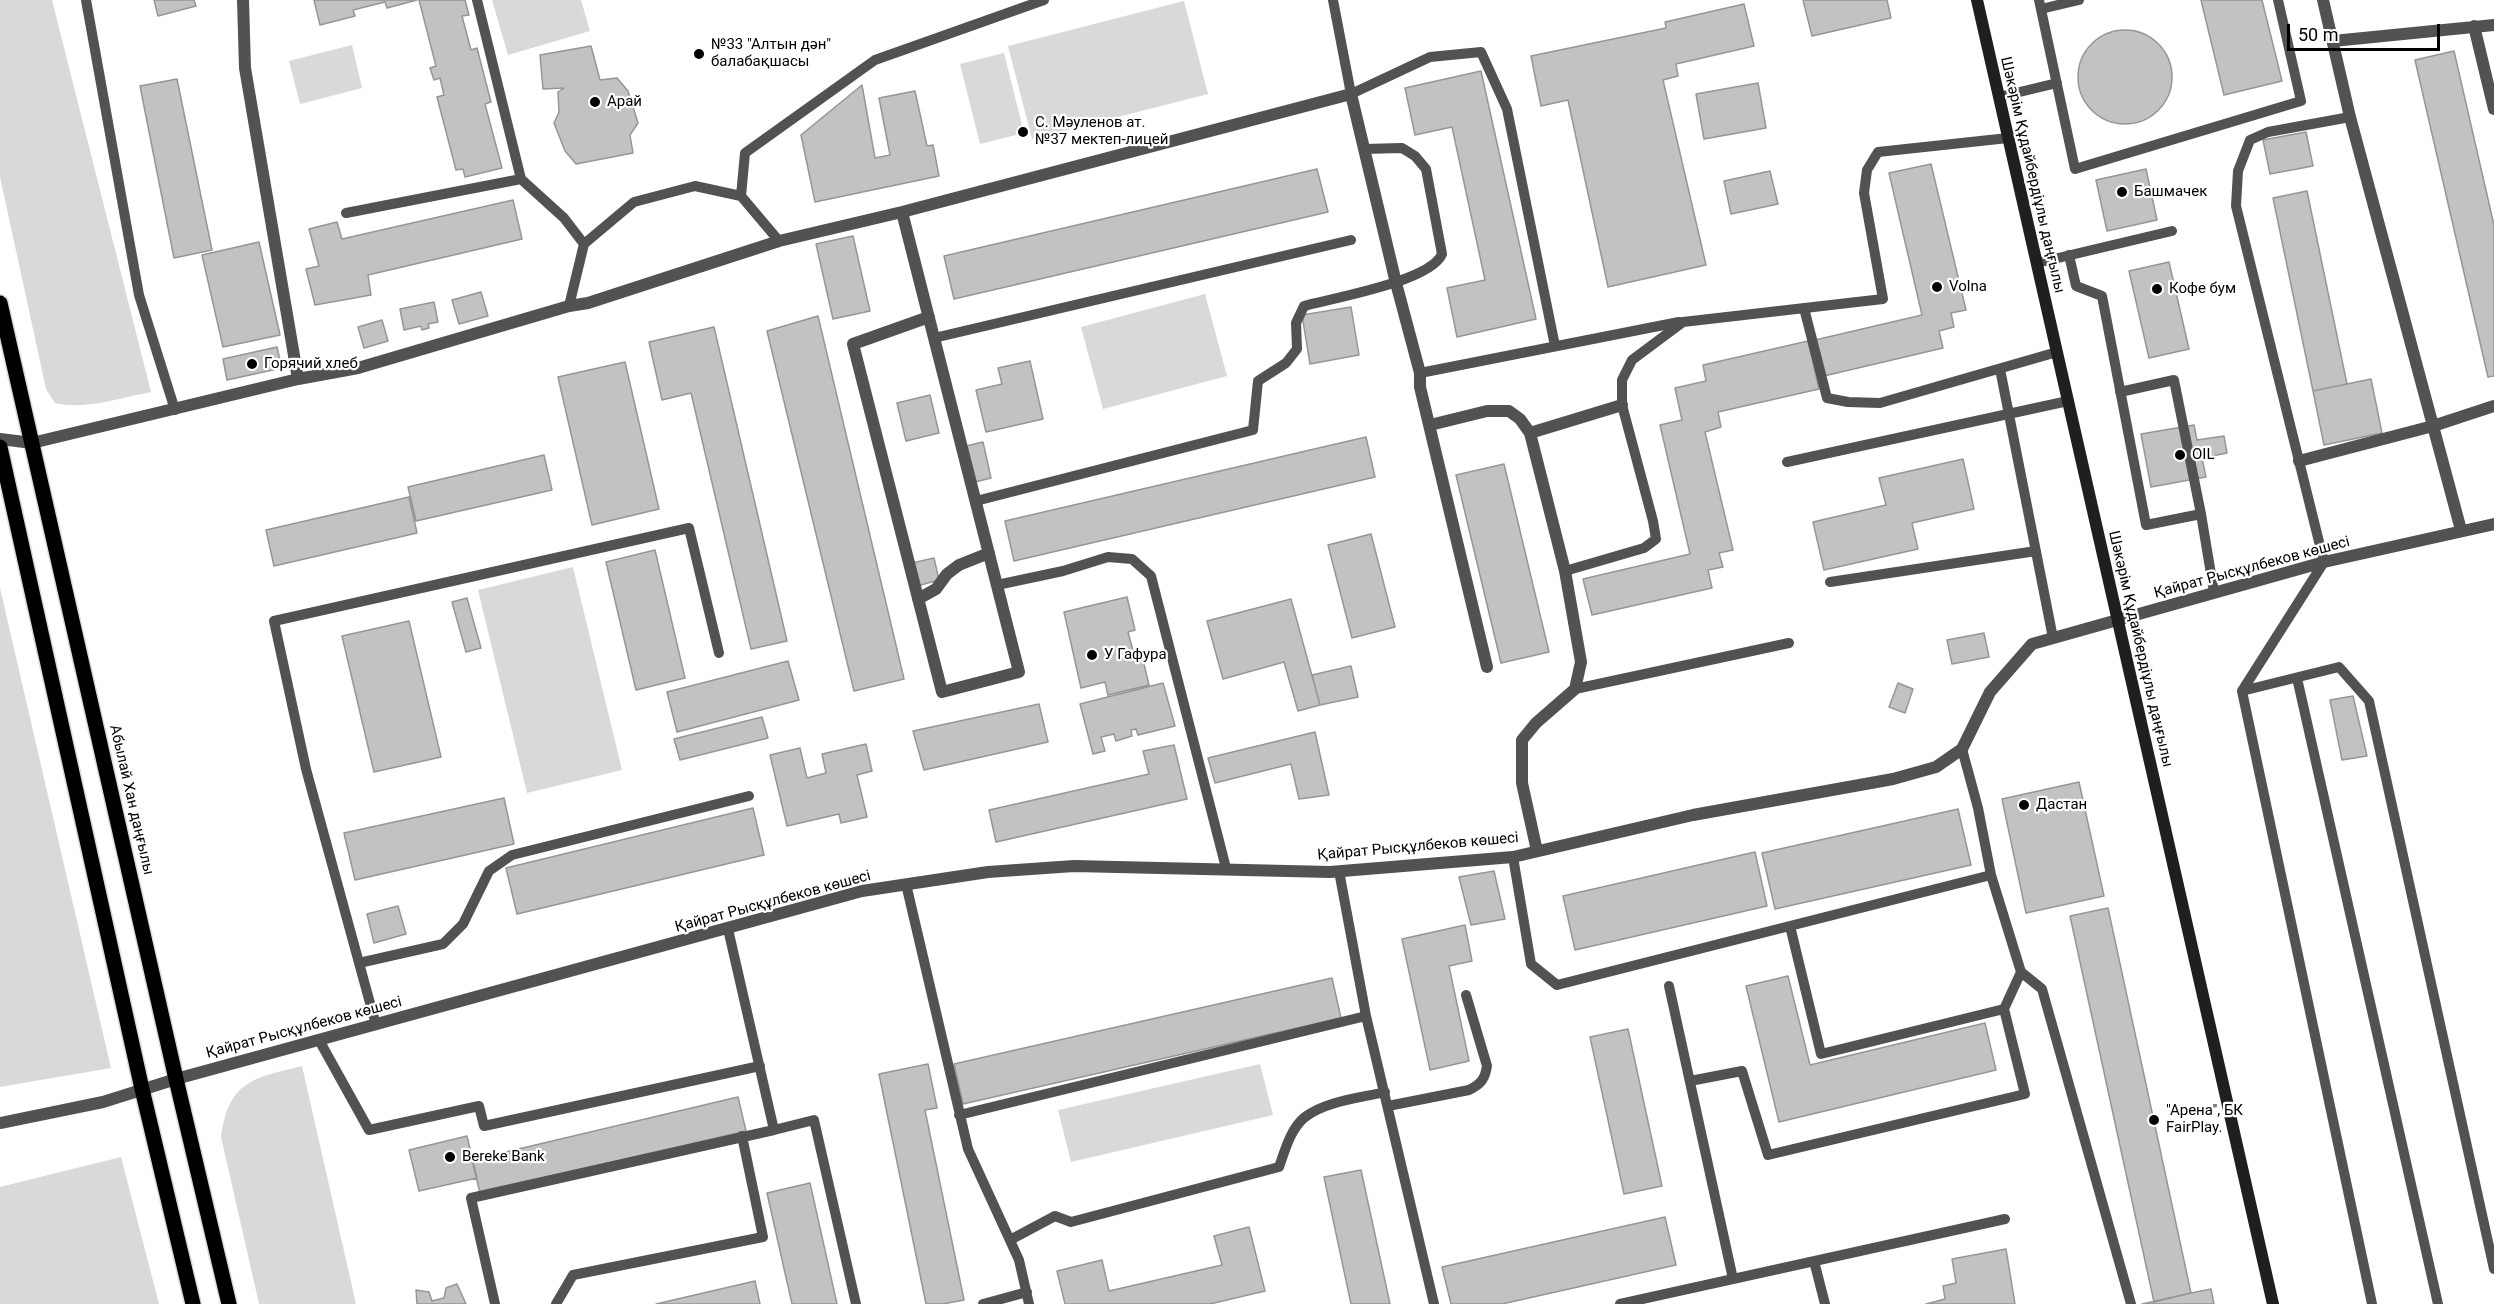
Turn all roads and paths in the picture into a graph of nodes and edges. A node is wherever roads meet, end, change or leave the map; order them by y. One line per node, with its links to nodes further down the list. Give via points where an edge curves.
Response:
1 (86, 0): 47 (lane, via 140,295)
2 (243, 0): 42 (street, via 245,68)
3 (477, 0): 21 (lane)
4 (1333, 0): 15 (lane)
5 (1977, 0): 16 (main road, Шәкәрім Құдайбердіұлы даңғылы)
6 (2079, 0): 10 (lane)
7 (2278, 0): 14 (lane, via 2301,101 2075,169)
8 (2323, 0): 13 (street)
9 (1038, 1): 22 (lane, via 874,60 745,153)
10 (2040, 4): 14 (lane)
11 (2494, 25): 12 (street)
12 (2474, 26): 13 (street); 17 (street)
13 (2333, 41): 18 (street)
14 (2057, 83): 16 (lane)
15 (1350, 94): 20 (street); 23 (street); 38 (lane, via 1430,57 1481,52 1508,109)
16 (1999, 98): 19 (main road, Шәкәрім Құдайбердіұлы даңғылы)
17 (2494, 109)
18 (2350, 117): 50 (street); 55 (lane, via 2268,132 2250,140 2238,171 2236,206)
19 (2008, 138): 30 (main road, Шәкәрім Құдайбердіұлы даңғылы); 34 (lane, via 1878,152 1867,170 1864,193 1883,299)
20 (1364, 149): 31 (street); 31 (lane, via 1402,148 1426,169 1442,254 1432,267)
21 (521, 179): 24 (lane); 28 (lane, via 564,218)
22 (741, 196): 27 (lane); 28 (lane, via 695,186 634,202)
23 (902, 212): 27 (street); 35 (street)
24 (346, 213)
25 (2172, 231): 29 (lane)
26 (1351, 240): 37 (lane)
27 (779, 241): 33 (street)
28 (584, 244): 33 (lane)
29 (2069, 255): 30 (lane); 43 (lane, via 2076,286 2102,296)
30 (2037, 262): 39 (main road, Шәкәрім Құдайбердіұлы даңғылы)
31 (1396, 283): 41 (street); 57 (lane, via 1304,306 1296,323 1297,349 1286,363 1258,381 1253,430)
32 (0, 303): 53 (main road, Абылай Хан даңғылы)
33 (569, 306): 42 (street, via 406,355)
34 (1804, 308): 36 (lane); 40 (lane, via 1827,398 1880,403)
35 (929, 317): 37 (street); 68 (street, via 854,344)
36 (1683, 322): 38 (lane); 45 (lane, via 1632,360 1622,380)
37 (934, 338): 57 (street)
38 (1555, 346): 41 (lane)
39 (2057, 352): 40 (lane); 44 (main road, Шәкәрім Құдайбердіұлы даңғылы)
40 (2000, 369): 48 (lane)
41 (1420, 373): 49 (street)
42 (298, 379): 47 (street)
43 (2120, 392): 58 (lane, via 2146,525); 58 (lane, via 2174,380)
44 (2068, 401): 48 (lane); 69 (main road, Шәкәрім Құдайбердіұлы даңғылы)
45 (1622, 405): 51 (street); 64 (lane, via 1656,539 1644,548)
46 (2494, 406): 50 (street)
47 (175, 410): 53 (street)
48 (2010, 414): 56 (lane); 61 (lane)
49 (1430, 425): 51 (street, via 1487,411 1509,411); 73 (street)
50 (2433, 426): 55 (street); 60 (street)
51 (1530, 433): 64 (street)
52 (0, 439): 53 (street)
53 (32, 443): 96 (main road, Абылай Хан даңғылы)
54 (0, 447): 98 (main road)
55 (2299, 461): 63 (lane)
56 (1787, 462)
57 (976, 501): 62 (street)
58 (2201, 514): 67 (lane)
59 (2494, 524): 60 (street, Қайрат Рысқұлбеков көшесі)
60 (2461, 530): 63 (street, Қайрат Рысқұлбеков көшесі)
61 (2036, 550): 65 (lane); 70 (lane)
62 (989, 553): 66 (street); 68 (street, via 958,565 936,589)
63 (2324, 562): 67 (street, Қайрат Рысқұлбеков көшесі); 76 (lane)
64 (1565, 571): 75 (street, via 1581,662)
65 (1830, 582)
66 (997, 585): 68 (street, via 1019,672 942,692); 81 (lane, via 1108,557 1132,559 1151,576)
67 (2214, 592): 69 (street, Қайрат Рысқұлбеков көшесі)
68 (918, 598)
69 (2118, 621): 70 (street, Қайрат Рысқұлбеков көшесі); 122 (main road, Шәкәрім Құдайбердіұлы даңғылы)
70 (2053, 638): 77 (street, Қайрат Рысқұлбеков көшесі, via 2032,644 1990,693)
71 (1789, 643): 75 (lane)
72 (719, 652): 87 (lane, via 689,528 274,621 306,769)
73 (1488, 667)
74 (2296, 678): 76 (lane); 108 (lane, via 2339,667 2369,701); 124 (lane)
75 (1575, 689): 79 (street, via 1522,740 1522,783)
76 (2242, 691): 123 (lane)
77 (1962, 749): 79 (street, Қайрат Рысқұлбеков көшесі, via 1936,767 1893,779 1693,815); 83 (lane)
78 (749, 796): 87 (lane, via 512,855 489,871 463,924 443,944)
79 (1537, 851): 80 (street, Қайрат Рысқұлбеков көшесі)
80 (1513, 857): 82 (street, Қайрат Рысқұлбеков көшесі); 85 (lane, via 1531,964 1557,985)
81 (1226, 868): 82 (street, Қайрат Рысқұлбеков көшесі); 84 (street, Қайрат Рысқұлбеков көшесі, via 1074,866 988,872)
82 (1339, 871): 92 (lane)
83 (1991, 875): 85 (lane); 88 (lane)
84 (906, 884): 86 (street, Қайрат Рысқұлбеков көшесі, via 862,891); 101 (lane)
85 (1790, 926): 91 (lane, via 1821,1054)
86 (728, 929): 93 (street, Қайрат Рысқұлбеков көшесі); 95 (lane)
87 (359, 963): 93 (lane)
88 (2022, 972): 91 (lane); 121 (lane, via 2042,989)
89 (1669, 986): 97 (lane)
90 (1466, 995): 100 (lane, via 1487,1066 1485,1077 1469,1090)
91 (2004, 1009): 97 (lane, via 2025,1094 1768,1155 1742,1071)
92 (1366, 1016): 99 (lane); 101 (lane)
93 (376, 1024): 94 (street, Қайрат Рысқұлбеков көшесі)
94 (319, 1040): 95 (lane, via 369,1130 479,1106 484,1126); 96 (street, Қайрат Рысқұлбеков көшесі)
95 (759, 1066): 103 (lane)
96 (176, 1079): 98 (street, Қайрат Рысқұлбеков көшесі); 112 (main road, Абылай Хан даңғылы)
97 (1690, 1081): 109 (lane)
98 (142, 1089): 102 (street, Қайрат Рысқұлбеков көшесі, via 103,1102); 111 (main road)
99 (1385, 1092): 100 (lane); 106 (lane, via 1326,1107 1304,1118 1290,1138 1279,1167 1071,1222 1055,1216)
100 (1388, 1106): 118 (lane)
101 (959, 1115): 106 (lane, via 968,1149)
102 (0, 1124)
103 (774, 1130): 104 (lane); 115 (lane, via 814,1120)
104 (742, 1136): 113 (lane, via 471,1198); 114 (lane, via 763,1236 573,1275)
105 (2005, 1219): 107 (lane)
106 (1010, 1240): 110 (lane)
107 (1814, 1261): 109 (lane); 120 (lane)
108 (2494, 1269)
109 (1733, 1279): 119 (lane)
110 (1027, 1292): 116 (lane); 117 (lane)
111 (193, 1304)
112 (229, 1304)
113 (495, 1304)
114 (556, 1304)
115 (856, 1304)
116 (983, 1304)
117 (1029, 1304)
118 (1434, 1304)
119 (1620, 1304)
120 (1825, 1304)
121 (2131, 1304)
122 (2272, 1304)
123 (2372, 1304)
124 (2438, 1304)

